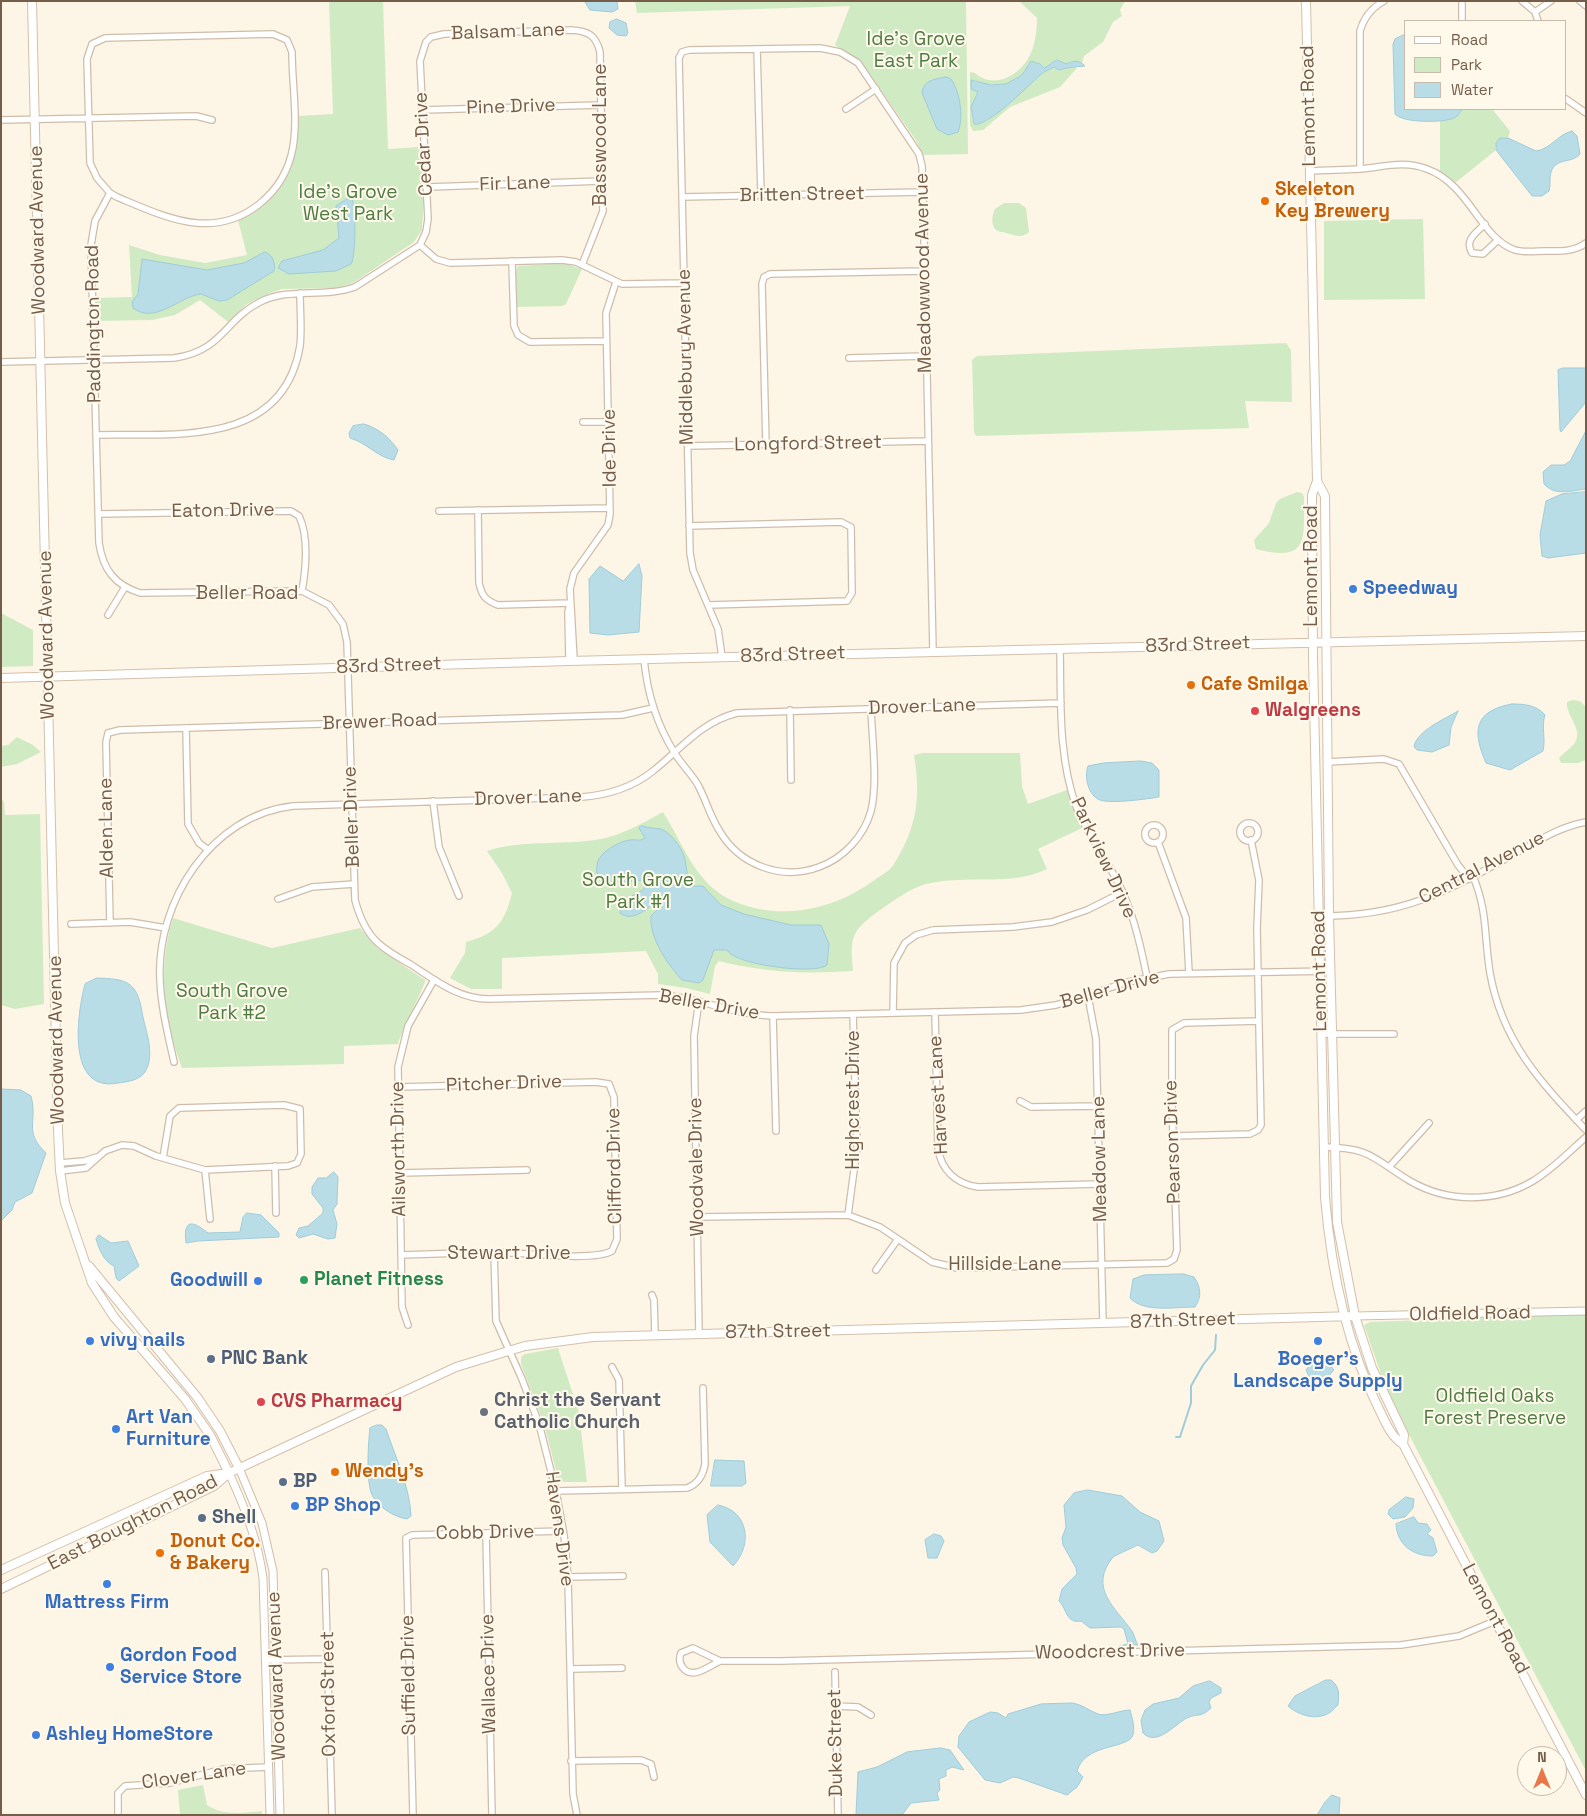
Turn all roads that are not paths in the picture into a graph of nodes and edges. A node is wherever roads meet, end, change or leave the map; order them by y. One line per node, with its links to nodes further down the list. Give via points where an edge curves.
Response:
1 (32, 1): 22 (main road, Woodward Avenue)
2 (1306, 1): 27 (main road, Lemont Road)
3 (1384, 1): 26 (street, via 1374,6 1364,20 1360,41)
4 (1462, 1): 10 (street)
5 (1522, 1): 9 (street)
6 (1552, 1): 9 (street)
7 (1580, 1): 8 (street)
8 (1586, 6)
9 (1534, 12): 11 (street)
10 (1462, 20)
11 (1538, 20)
12 (592, 35): 13 (street, Balsam Lane, via 571,30 444,34 431,37); 18 (street, Basswood Lane, via 598,41 600,52)
13 (426, 42): 20 (street, Cedar Drive, via 420,61)
14 (757, 49): 15 (street, Meadowwood Avenue); 16 (street, Meadowwood Avenue, via 834,50 858,63); 32 (street)
15 (682, 52): 33 (street, Middlebury Avenue, via 679,58)
16 (876, 89): 19 (street); 30 (street, Meadowwood Avenue, via 917,150 922,166)
17 (1567, 100): 21 (street)
18 (601, 105): 20 (street, Pine Drive); 28 (street, Basswood Lane)
19 (846, 109)
20 (422, 110): 29 (street, Cedar Drive)
21 (1585, 112)
22 (35, 119): 23 (street); 24 (street); 48 (main road, Woodward Avenue)
23 (88, 119): 25 (street, via 196,116); 31 (street, via 92,168 96,178); 31 (street, via 87,61 92,44 104,38 274,34 287,40 292,52 293,144 283,176 262,202 232,219 197,223)
24 (1, 120)
25 (212, 120)
26 (1360, 168): 27 (street); 34 (street, via 1405,164 1429,169 1454,186)
27 (1310, 170): 56 (main road, Lemont Road)
28 (602, 181): 29 (street, Fir Lane); 39 (street, Basswood Lane, via 601,220)
29 (428, 187): 37 (street, Cedar Drive, via 428,226)
30 (922, 192): 32 (street, Britten Street); 40 (street, Meadowwood Avenue)
31 (110, 193): 47 (street, Paddington Road, via 98,212 92,235)
32 (760, 196): 33 (street, Britten Street)
33 (682, 197): 42 (street, Middlebury Avenue)
34 (1485, 224): 35 (street); 35 (street, via 1469,240 1472,253 1484,254)
35 (1498, 240): 36 (street, via 1516,250 1542,251 1570,250)
36 (1586, 243)
37 (420, 245): 38 (street, via 444,262); 43 (street, via 354,287 334,292)
38 (512, 261): 39 (street, via 562,260); 44 (street, via 514,326 518,335 524,340 543,343)
39 (582, 265): 41 (street)
40 (924, 271): 45 (street, Meadowwood Avenue); 54 (street, via 770,274 764,277)
41 (616, 282): 42 (street, via 638,285); 44 (street, Ide Drive, via 607,304)
42 (684, 283): 55 (street, Middlebury Avenue)
43 (300, 293): 47 (street, via 280,295 256,304 220,338 189,356); 52 (street, via 301,335 294,366 283,387 261,411 237,425 209,432)
44 (606, 341): 51 (street, Ide Drive)
45 (926, 356): 46 (street); 53 (street, Meadowwood Avenue)
46 (849, 358)
47 (94, 360): 48 (street); 52 (street, Paddington Road)
48 (41, 361): 49 (street); 76 (main road, Woodward Avenue)
49 (1, 362)
50 (583, 422): 51 (street)
51 (609, 422): 57 (street, Ide Drive)
52 (96, 435): 60 (street, Paddington Road)
53 (928, 441): 54 (street, Longford Street); 71 (street, Meadowwood Avenue)
54 (766, 445): 55 (street, Longford Street)
55 (688, 446): 61 (street, Middlebury Avenue)
56 (1317, 481): 68 (main road, Lemont Road, via 1325,496); 69 (main road, Lemont Road, via 1312,496)
57 (610, 508): 58 (street); 64 (street, Ide Drive, via 608,525 574,573)
58 (478, 510): 59 (street); 64 (street, via 481,594 498,604)
59 (439, 511)
60 (98, 514): 62 (street, Paddington Road, via 101,557); 63 (street, Eaton Drive, via 291,511 299,516 304,529)
61 (689, 526): 65 (street, Middlebury Avenue, via 693,570); 65 (street, via 841,522 849,524 851,530 852,593 849,600)
62 (125, 588): 63 (street, Beller Road, via 152,595); 66 (street)
63 (302, 591): 75 (street, Beller Road, via 329,605 340,618 346,634)
64 (570, 603): 74 (street, Ide Drive, via 573,612)
65 (709, 605): 72 (street, Middlebury Avenue, via 718,628)
66 (108, 614)
67 (1586, 636): 68 (main road, 83rd Street)
68 (1326, 641): 69 (main road, 83rd Street); 86 (main road, Lemont Road)
69 (1313, 642): 70 (main road, 83rd Street); 99 (main road, Lemont Road)
70 (1060, 648): 71 (main road, 83rd Street); 78 (street, Parkview Drive)
71 (932, 651): 72 (main road, 83rd Street)
72 (722, 657): 73 (main road, 83rd Street)
73 (644, 659): 74 (main road, 83rd Street); 79 (street)
74 (572, 660): 75 (main road, 83rd Street)
75 (348, 668): 76 (main road, 83rd Street); 82 (street, Beller Drive)
76 (48, 676): 77 (main road, 83rd Street); 137 (main road, Woodward Avenue)
77 (1, 678)
78 (1061, 703): 80 (street, Drover Lane); 96 (street, Parkview Drive, via 1070,788 1081,817)
79 (653, 708): 82 (street, Brewer Road, via 622,715); 85 (street)
80 (871, 709): 81 (street, Drover Lane); 85 (street, via 873,795 866,823 849,849 829,863 808,871 767,869 731,848 717,828 699,787)
81 (790, 710): 85 (street, Drover Lane, via 748,711 719,718); 87 (street)
82 (349, 724): 83 (street, Brewer Road); 89 (street, Beller Drive)
83 (186, 728): 84 (street, Brewer Road); 93 (street, via 188,824 199,843)
84 (108, 733): 101 (street, Alden Lane)
85 (674, 753): 88 (street, Drover Lane, via 647,776 606,794)
86 (1327, 762): 94 (street, via 1384,759 1399,764 1458,865); 100 (main road, Lemont Road)
87 (791, 780)
88 (433, 801): 89 (street, Drover Lane); 97 (street, via 439,847)
89 (352, 804): 93 (street, Drover Lane, via 273,809 240,823); 95 (street, Beller Drive)
90 (1586, 822): 94 (street, Central Avenue, via 1559,829)
91 (1251, 840): 104 (street, via 1258,880)
92 (1158, 842): 107 (street, via 1186,918)
93 (207, 849): 103 (street, Drover Lane, via 182,891)
94 (1471, 878): 100 (street, Central Avenue, via 1437,896 1403,907 1364,915); 126 (street, via 1484,905 1492,985 1507,1029 1532,1070)
95 (354, 884): 98 (street, via 312,887); 109 (street, Beller Drive, via 360,916 378,943)
96 (1123, 892): 108 (street, Parkview Drive, via 1137,932); 114 (street, via 1087,910 1052,922 933,930 916,935 905,943 894,963)
97 (458, 896)
98 (278, 899)
99 (1319, 916): 100 (street, Central Avenue); 105 (main road, Lemont Road)
100 (1329, 916): 106 (main road, Lemont Road)
101 (110, 923): 102 (street); 103 (street, via 139,923)
102 (71, 924)
103 (166, 928): 120 (street, Drover Lane, via 161,948 160,979)
104 (1258, 971): 105 (street, Beller Drive); 107 (street, Beller Drive); 116 (street)
105 (1320, 971): 106 (street, Beller Drive); 117 (main road, Lemont Road)
106 (1331, 971): 118 (main road, Lemont Road)
107 (1189, 973): 108 (street, Beller Drive)
108 (1147, 977): 110 (street, Beller Drive)
109 (434, 980): 111 (street, Beller Drive, via 461,994 482,999 653,994); 122 (street, Ailsworth Drive, via 404,1035 399,1056)
110 (1088, 996): 112 (street, Beller Drive, via 1036,1008); 124 (street, Meadow Lane, via 1096,1031)
111 (699, 1001): 115 (street, Beller Drive, via 739,1013); 144 (street, Woodvale Drive, via 694,1036)
112 (935, 1012): 114 (street, Beller Drive); 141 (street, Harvest Lane, via 938,1148 950,1175 978,1187)
113 (853, 1014): 114 (street, Beller Drive); 115 (street, Beller Drive); 143 (street, Highcrest Drive, via 857,1148)
114 (893, 1014)
115 (773, 1016): 128 (street)
116 (1259, 1021): 130 (street, Pearson Drive, via 1175,1026 1171,1037); 130 (street, via 1262,1118 1258,1130 1250,1134)
117 (1321, 1034): 118 (street); 132 (main road, Lemont Road)
118 (1331, 1034): 119 (street); 133 (main road, Lemont Road)
119 (1394, 1034)
120 (174, 1062)
121 (609, 1084): 122 (street, Pitcher Drive); 147 (street, Clifford Drive, via 614,1097)
122 (398, 1087): 140 (street, Ailsworth Drive)
123 (1020, 1101): 124 (street, via 1031,1108)
124 (1098, 1106): 141 (street, Meadow Lane)
125 (1586, 1112): 126 (street)
126 (1576, 1120): 129 (street)
127 (1429, 1123): 136 (street)
128 (776, 1130)
129 (1586, 1130)
130 (1173, 1136): 150 (street, Pearson Drive, via 1177,1250)
131 (1586, 1137): 136 (street, via 1534,1180 1506,1193 1485,1197 1464,1198 1433,1192)
132 (1324, 1147): 133 (street); 156 (main road, Lemont Road, via 1328,1229)
133 (1333, 1147): 136 (street, via 1367,1152); 157 (main road, Lemont Road, via 1337,1222)
134 (163, 1158): 135 (street, via 170,1116 179,1108 284,1105 300,1109 301,1154 297,1163); 137 (street, via 129,1145 116,1146 86,1168); 138 (street)
135 (275, 1166): 138 (street); 142 (street)
136 (1390, 1166)
137 (60, 1167): 151 (main road, Woodward Avenue, via 70,1223)
138 (205, 1170): 145 (street)
139 (527, 1170): 140 (street)
140 (400, 1173): 149 (street, Ailsworth Drive)
141 (1100, 1184): 152 (street, Meadow Lane)
142 (276, 1212)
143 (848, 1215): 144 (street, Hillside Lane); 146 (street, Hillside Lane, via 873,1224)
144 (698, 1217): 160 (street, Woodvale Drive)
145 (210, 1219)
146 (898, 1239): 152 (street, Hillside Lane, via 932,1262 957,1268); 153 (street)
147 (615, 1248): 148 (street, Stewart Drive, via 602,1254 543,1256)
148 (494, 1252): 149 (street, Stewart Drive); 162 (street, Havens Drive, via 496,1321)
149 (401, 1255): 159 (street, Ailsworth Drive, via 402,1307)
150 (1174, 1259): 152 (street, Hillside Lane, via 1167,1263)
151 (87, 1264): 166 (main road, Woodward Avenue, via 197,1397); 167 (main road, Woodward Avenue, via 92,1283 114,1317 185,1399 210,1435)
152 (1102, 1265): 158 (street, Meadow Lane)
153 (876, 1270)
154 (652, 1295): 161 (street)
155 (1586, 1311): 157 (street, Oldfield Road)
156 (1344, 1316): 157 (main road, 87th Street); 158 (main road, 87th Street); 165 (main road, Lemont Road, via 1368,1385 1394,1439)
157 (1355, 1316): 165 (main road, Lemont Road, via 1372,1368 1404,1435)
158 (1103, 1323): 160 (main road, 87th Street)
159 (408, 1325)
160 (700, 1334): 161 (main road, 87th Street)
161 (655, 1335): 162 (main road, 87th Street, via 593,1337)
162 (509, 1351): 166 (main road, 87th Street, via 456,1367 421,1382); 169 (street, Havens Drive, via 539,1424)
163 (612, 1367): 168 (street, via 619,1380)
164 (703, 1388): 168 (street, via 705,1464 698,1482 687,1488)
165 (1403, 1444): 178 (main road, Lemont Road)
166 (239, 1468): 167 (main road, 87th Street); 181 (street, Woodward Avenue, via 257,1509 270,1555)
167 (229, 1473): 173 (main road, East Boughton Road, via 207,1476); 177 (main road, East Boughton Road, via 214,1486); 180 (street, Woodward Avenue, via 248,1516 258,1551 263,1578)
168 (622, 1489): 169 (street)
169 (556, 1492): 170 (street, Havens Drive)
170 (563, 1531): 171 (street, Cobb Drive); 176 (street, Havens Drive)
171 (486, 1534): 172 (street, Cobb Drive); 197 (street, Wallace Drive)
172 (407, 1536): 196 (street, Suffield Drive)
173 (1, 1570)
174 (325, 1572): 179 (street, Oxford Street)
175 (623, 1576): 176 (street)
176 (568, 1577): 184 (street, Havens Drive)
177 (1, 1589)
178 (1495, 1620): 182 (street, Woodcrest Drive, via 1469,1633 1406,1645); 191 (main road, Lemont Road)
179 (328, 1659): 181 (street); 195 (street, Oxford Street)
180 (266, 1660): 181 (street); 189 (street, Woodward Avenue)
181 (276, 1660): 194 (street, Woodward Avenue)
182 (720, 1661): 182 (street, Woodcrest Drive, via 693,1648 681,1652 679,1658 689,1673 696,1673)
183 (622, 1668): 184 (street)
184 (570, 1669): 188 (street, Havens Drive)
185 (835, 1672): 186 (street, Duke Street)
186 (836, 1706): 187 (street, via 858,1707); 199 (street, Duke Street)
187 (871, 1715)
188 (572, 1761): 190 (street, via 642,1760 651,1764); 198 (street, Havens Drive, via 572,1794)
189 (268, 1767): 192 (street, Clover Lane, via 223,1769 170,1784 130,1785 120,1789); 193 (street, Woodward Avenue)
190 (654, 1777)
191 (1586, 1795)
192 (118, 1815)
193 (270, 1815)
194 (280, 1815)
195 (332, 1815)
196 (413, 1815)
197 (492, 1815)
198 (577, 1815)
199 (838, 1815)

